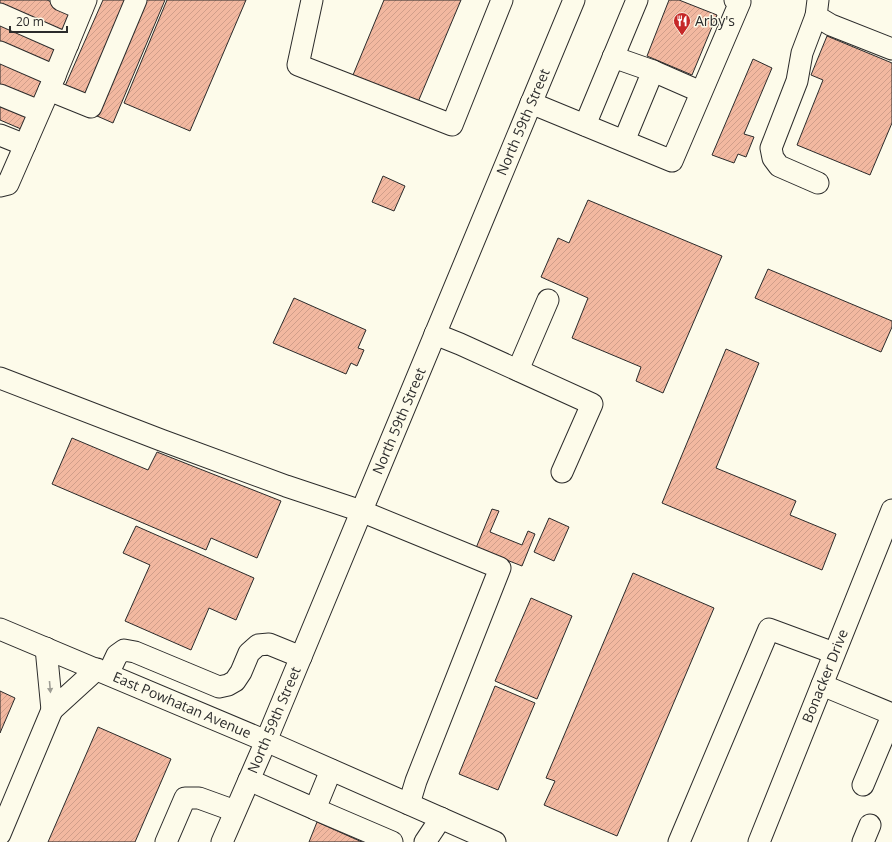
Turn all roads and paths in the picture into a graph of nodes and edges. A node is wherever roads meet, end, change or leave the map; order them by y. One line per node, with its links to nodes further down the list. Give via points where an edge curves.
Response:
1 (61, 0): 8 (street)
2 (136, 0): 16 (street, via 91,107)
3 (312, 0): 4 (street, via 298,65 452,125)
4 (502, 0)
5 (574, 0): 19 (street, North 59th Street)
6 (636, 0): 14 (street)
7 (739, 1): 17 (street)
8 (84, 5): 11 (street)
9 (817, 8): 12 (street, via 830,25); 25 (street, via 802,53 797,81 771,148 773,158 779,166)
10 (0, 14): 11 (street)
11 (68, 44): 16 (street)
12 (892, 49)
13 (0, 52): 16 (street)
14 (613, 57): 15 (street); 21 (street)
15 (653, 71): 17 (street); 23 (street)
16 (52, 83): 20 (street)
17 (701, 92): 23 (street, via 672,161)
18 (0, 94): 20 (street)
19 (531, 103): 21 (street); 28 (street, North 59th Street)
20 (39, 111): 24 (street)
21 (585, 125): 23 (street)
22 (0, 135): 24 (street)
23 (624, 141)
24 (25, 145): 26 (street, via 8,184)
25 (818, 183)
26 (0, 186)
27 (548, 300): 29 (street)
28 (435, 334): 29 (street); 33 (street, North 59th Street)
29 (518, 370): 31 (street, via 592,404)
30 (0, 378): 33 (street, via 286,486)
31 (562, 472)
32 (892, 510): 36 (street, Bonacker Drive)
33 (362, 511): 37 (street, North 59th Street); 46 (street, via 500,568)
34 (0, 628): 35 (street, East Powhatan Avenue)
35 (46, 648): 38 (street, East Powhatan Avenue); 40 (street, one-way to 40)
36 (834, 653): 39 (street, Bonacker Drive); 56 (street, via 769,629)
37 (301, 657): 38 (street, via 269,644 258,645 249,653 235,681 219,687 135,652 124,650); 42 (street, North 59th Street)
38 (102, 672): 40 (street); 42 (street, East Powhatan Avenue)
39 (822, 685): 41 (street); 57 (street, Bonacker Drive)
40 (52, 710): 50 (street)
41 (892, 715): 45 (street)
42 (266, 740): 43 (street, East Powhatan Avenue); 44 (street, North 59th Street)
43 (331, 770): 46 (street, East Powhatan Avenue); 47 (street)
44 (249, 780): 47 (street); 48 (street, North 59th Street)
45 (863, 785)
46 (409, 804): 49 (street, East Powhatan Avenue)
47 (315, 809): 53 (street)
48 (235, 811): 51 (street, via 199,798 184,798); 52 (street, North 59th Street)
49 (441, 818): 54 (street); 55 (street, East Powhatan Avenue)
50 (0, 834)
51 (166, 842)
52 (222, 842)
53 (392, 842)
54 (425, 842)
55 (495, 842)
56 (679, 842)
57 (759, 842)

